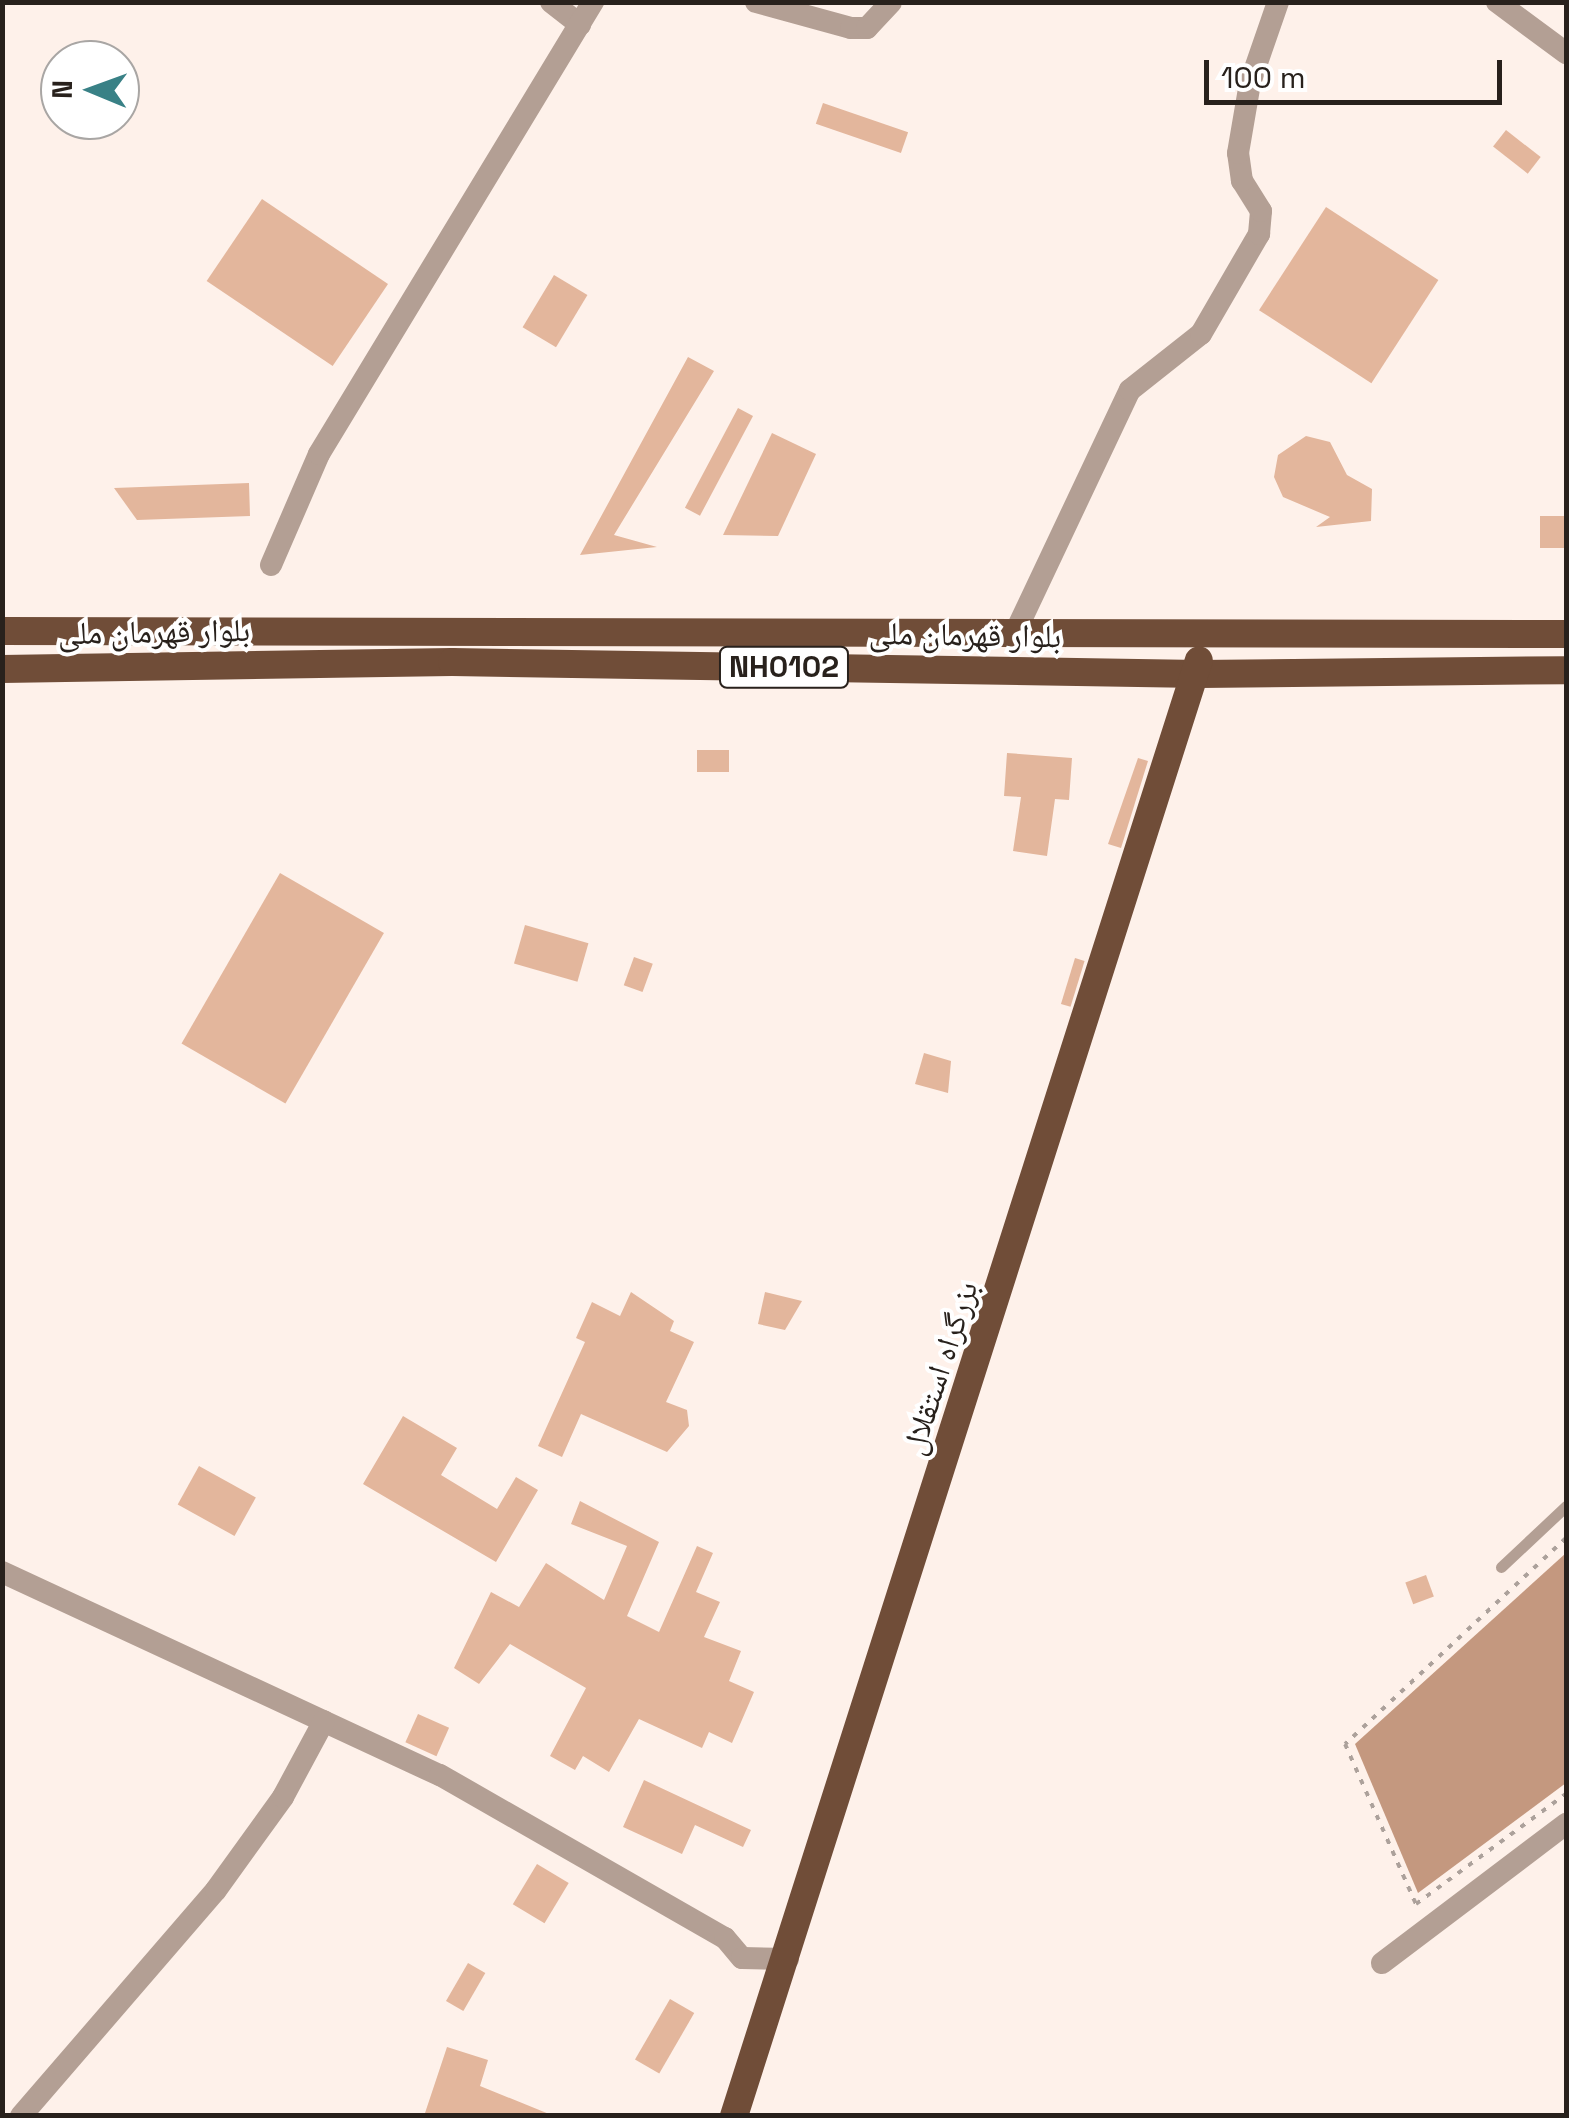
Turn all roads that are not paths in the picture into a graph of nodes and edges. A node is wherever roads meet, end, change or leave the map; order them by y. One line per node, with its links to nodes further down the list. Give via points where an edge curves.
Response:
1 (550, 2): 7 (street)
2 (593, 2): 7 (street)
3 (756, 2): 4 (street, via 851,28 866,28)
4 (890, 2)
5 (1278, 2): 12 (street, via 1250,83 1238,154 1242,181 1260,211 1260,234 1201,334 1130,390)
6 (1498, 2): 8 (street)
7 (580, 25): 9 (street, via 319,454)
8 (1566, 53)
9 (272, 565)
10 (2, 630): 12 (highway, بلوار قهرمان ملی / NH0102)
11 (1566, 634): 13 (highway, بلوار قهرمان ملی / NH0102)
12 (1013, 636): 13 (highway, بلوار قهرمان ملی / NH0102)
13 (1200, 638): 16 (highway, بزرگراه استقلال)
14 (2, 669): 16 (highway, بلوار قهرمان ملی / NH0102, via 452,662)
15 (1566, 670): 16 (highway, بلوار قهرمان ملی / NH0102)
16 (1199, 674): 22 (highway, بزرگراه استقلال)
17 (1566, 1506): 18 (lane)
18 (1500, 1567)
19 (2, 1572): 20 (street)
20 (324, 1721): 22 (street, via 457,1784 725,1938 742,1958); 24 (street, via 283,1797 216,1890)
21 (1566, 1824): 23 (street)
22 (788, 1960): 25 (highway, بزرگراه استقلال)
23 (1382, 1964)
24 (21, 2116)
25 (734, 2116)

